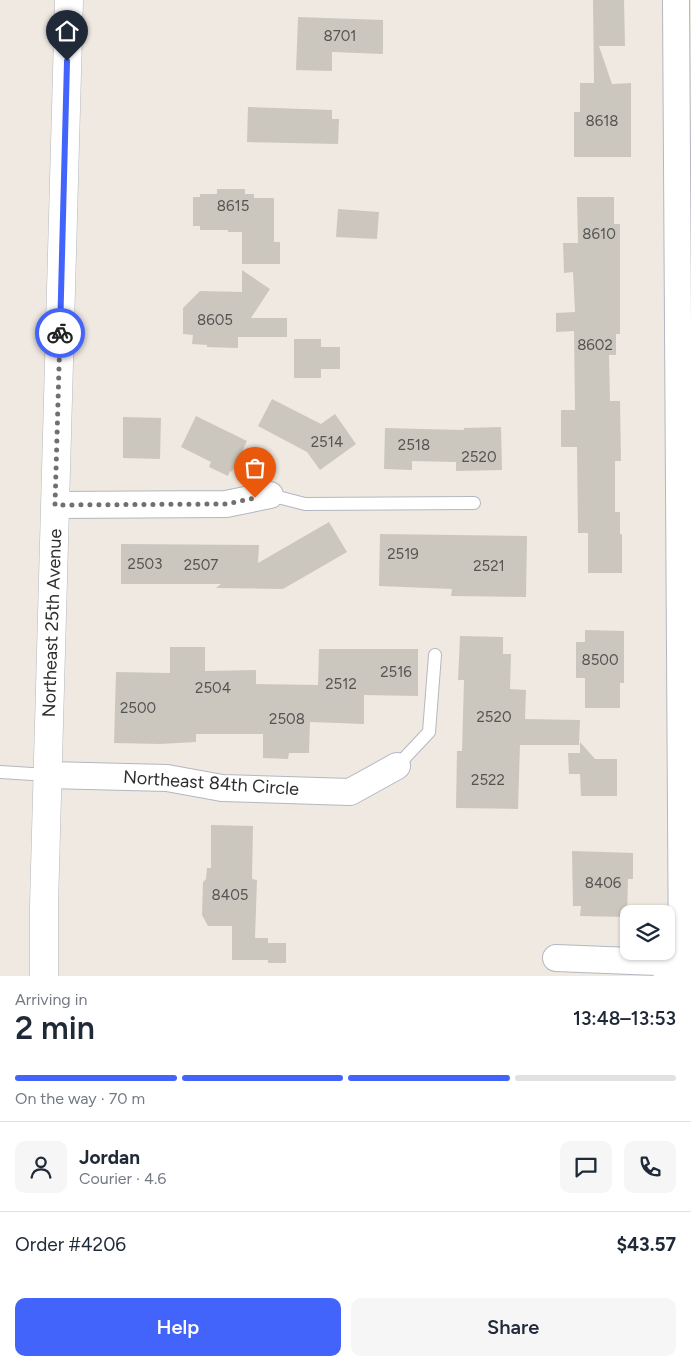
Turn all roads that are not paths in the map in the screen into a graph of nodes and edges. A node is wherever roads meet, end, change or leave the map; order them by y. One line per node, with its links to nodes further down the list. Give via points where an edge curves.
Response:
1 (69, 0): 5 (street, Northeast 25th Avenue)
2 (676, 0): 13 (street)
3 (270, 495): 4 (lane, via 305,504); 5 (street, via 226,504)
4 (474, 503)
5 (55, 505): 9 (street, Northeast 25th Avenue)
6 (435, 655): 7 (lane, via 429,732)
7 (397, 766): 9 (street, Northeast 84th Circle, via 350,792 222,788 167,778)
8 (0, 772): 9 (lane)
9 (48, 775): 11 (street, Northeast 25th Avenue)
10 (556, 958): 12 (street, via 657,962)
11 (44, 976)
12 (677, 976)
13 (682, 976)

